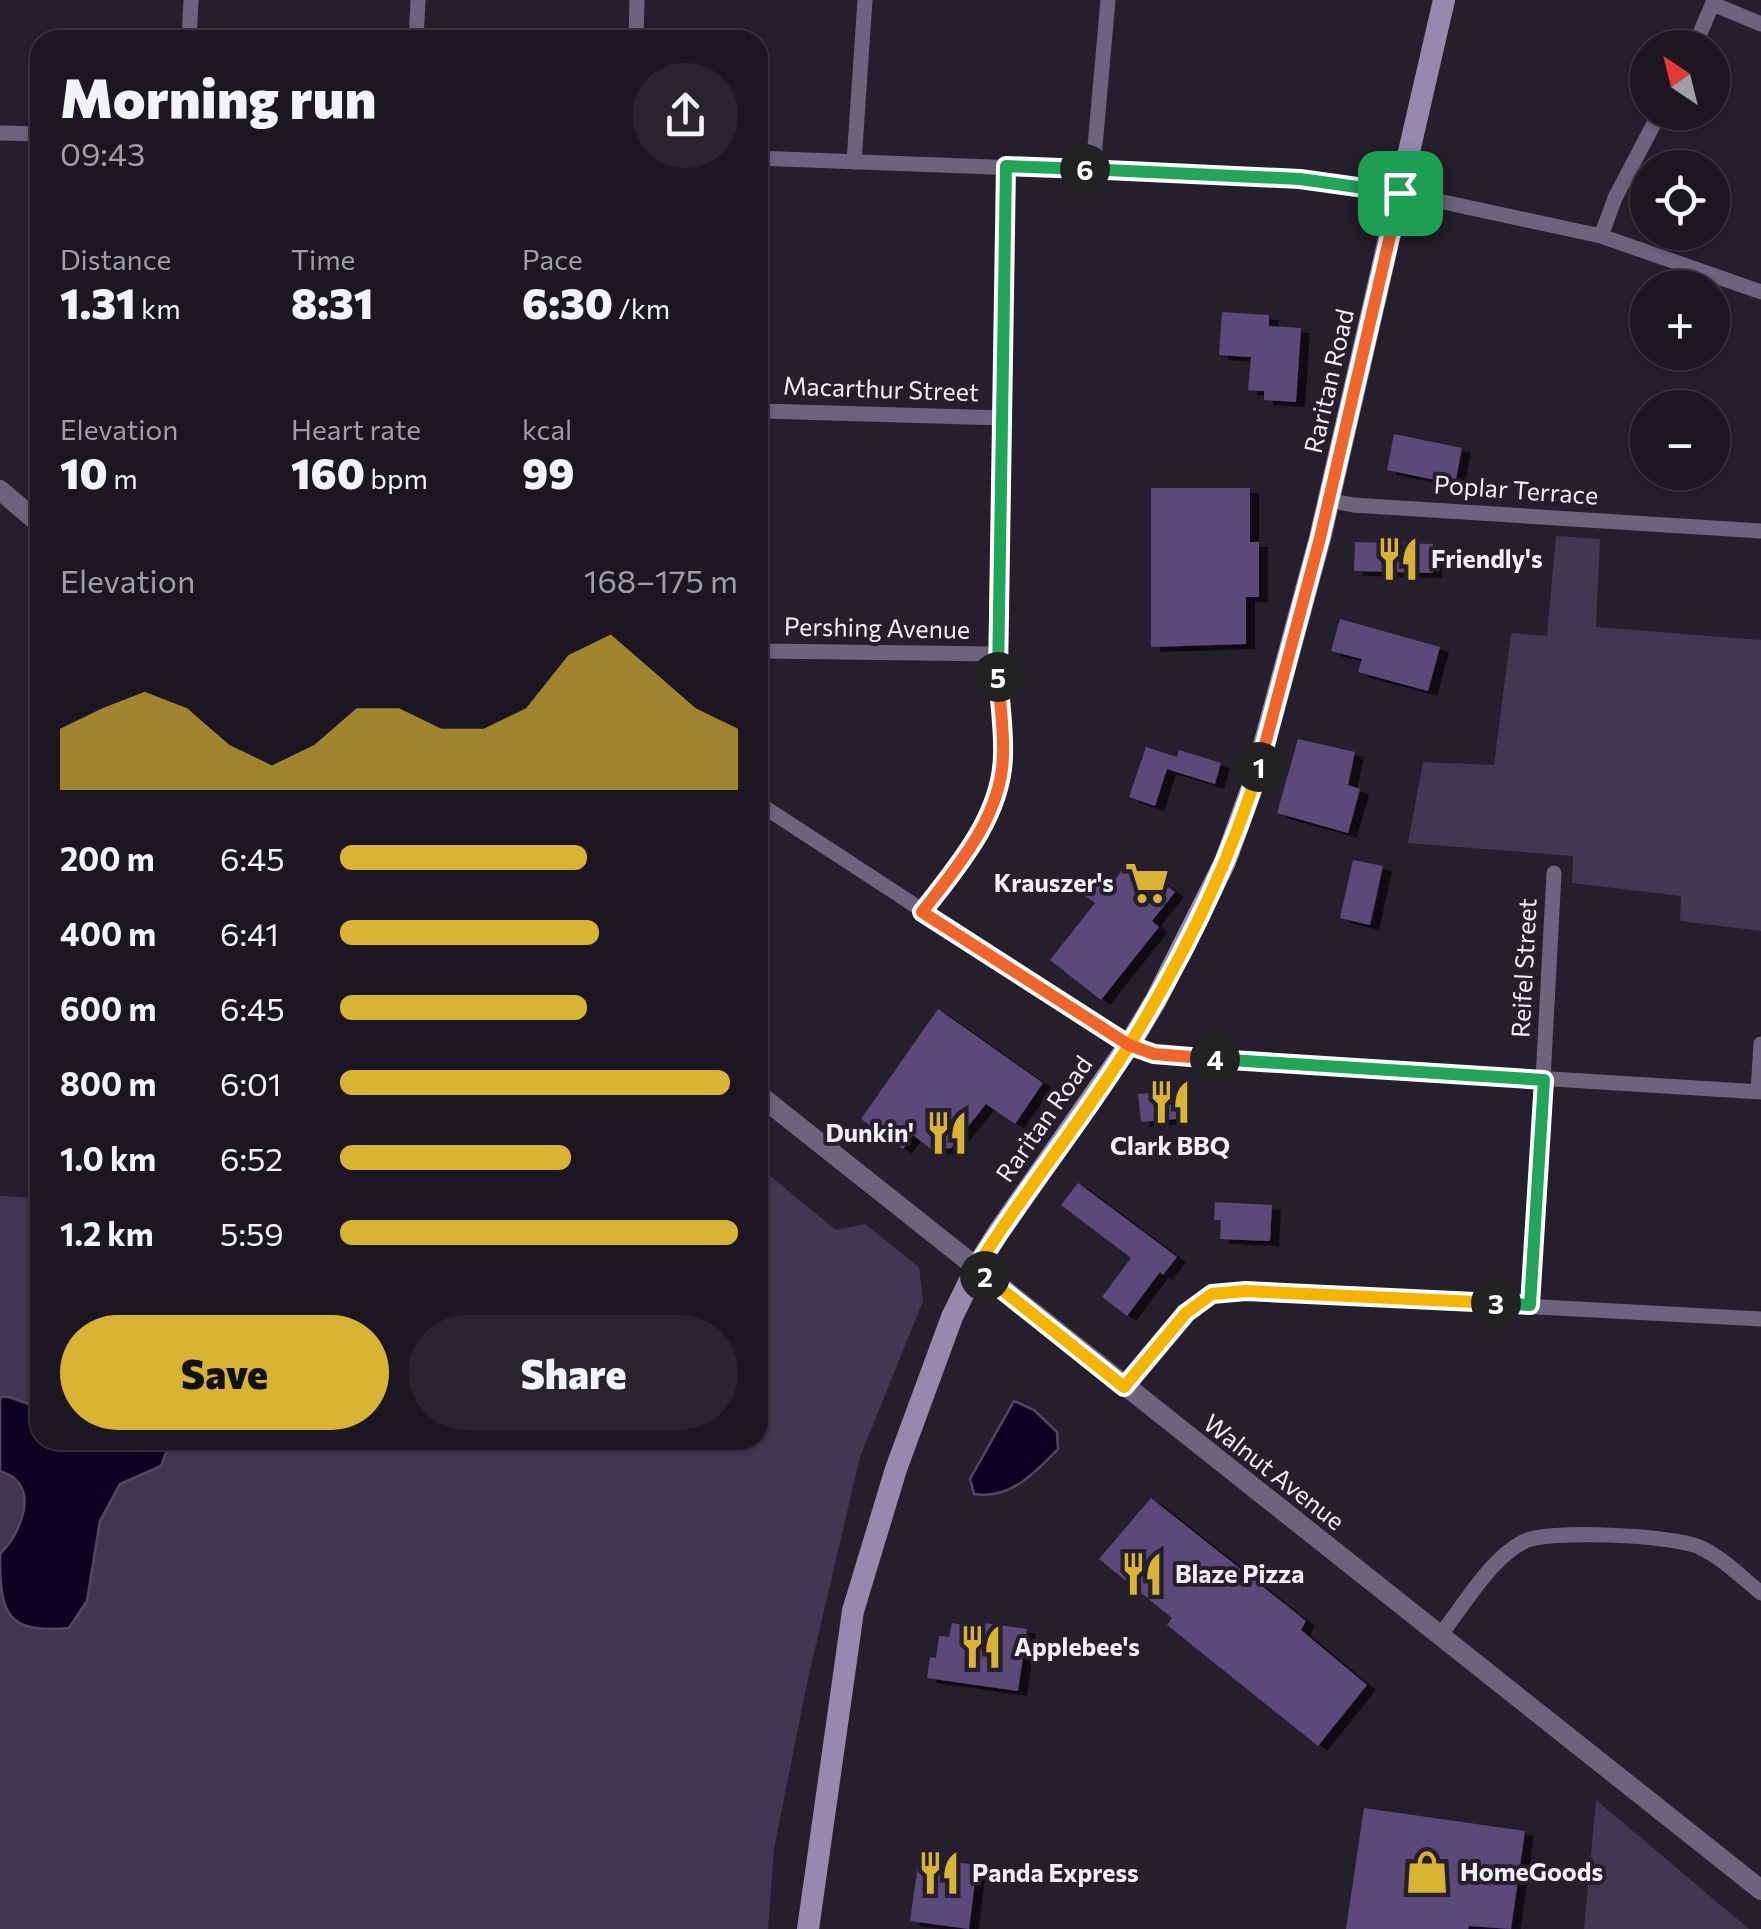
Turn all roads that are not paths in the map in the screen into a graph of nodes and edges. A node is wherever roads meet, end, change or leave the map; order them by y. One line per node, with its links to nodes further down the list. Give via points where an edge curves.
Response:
1 (191, 0): 9 (street)
2 (418, 0): 10 (street)
3 (637, 0): 11 (street)
4 (865, 0): 17 (street)
5 (1108, 0): 19 (street)
6 (1444, 0): 20 (main road, Raritan Road)
7 (1714, 2): 8 (street); 12 (street)
8 (1761, 24)
9 (190, 30)
10 (416, 30)
11 (636, 30)
12 (1702, 30)
13 (1650, 130): 21 (street)
14 (0, 133): 15 (street)
15 (30, 134)
16 (768, 158): 17 (street)
17 (854, 162): 18 (street)
18 (1006, 166): 19 (street); 24 (street)
19 (1093, 170): 20 (street, via 1300,179)
20 (1400, 193): 21 (street); 26 (main road, Raritan Road)
21 (1601, 236): 22 (street)
22 (1761, 292)
23 (768, 411): 24 (street, Macarthur Street)
24 (1003, 418): 30 (street)
25 (0, 490): 27 (street)
26 (1329, 500): 28 (street, Poplar Terrace); 35 (main road, Raritan Road, via 1240,822 1191,934)
27 (30, 516)
28 (1761, 530)
29 (768, 651): 30 (street, Pershing Avenue)
30 (996, 654): 33 (street, via 1004,759 992,806 971,848)
31 (768, 810): 33 (street)
32 (1554, 873): 36 (street, Reifel Street)
33 (922, 912): 35 (street)
34 (1761, 1044): 37 (street)
35 (1129, 1045): 36 (street, via 1167,1056); 39 (main road, Raritan Road)
36 (1544, 1080): 37 (street); 40 (street, Reifel Street)
37 (1760, 1092)
38 (768, 1102): 39 (street, Walnut Avenue)
39 (976, 1268): 42 (street, Walnut Avenue); 46 (main road, Raritan Road, via 896,1469 853,1611)
40 (1530, 1305): 41 (street); 42 (street, via 1212,1294 1186,1313)
41 (1761, 1319)
42 (1124, 1387): 44 (street, Walnut Avenue)
43 (1761, 1593): 44 (street, via 1684,1542 1545,1534 1500,1560)
44 (1441, 1634): 45 (street, Walnut Avenue)
45 (1761, 1890)
46 (808, 1929)

